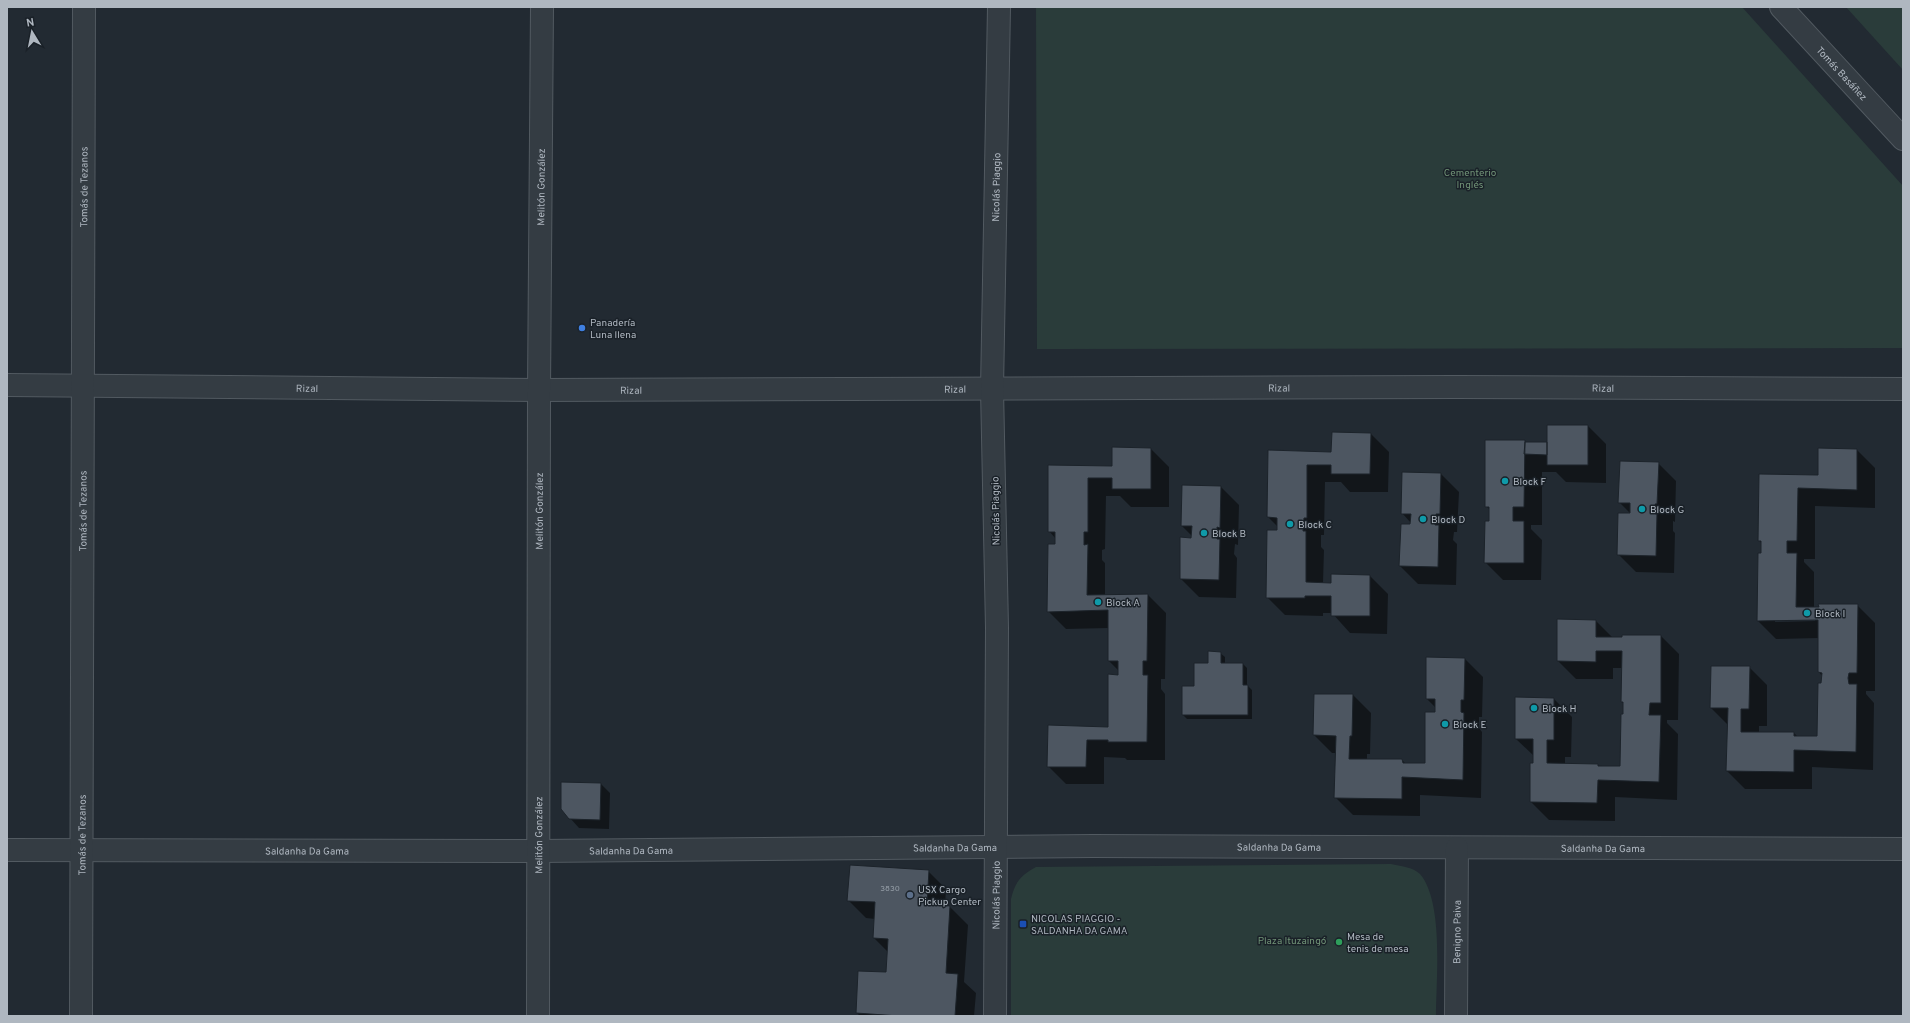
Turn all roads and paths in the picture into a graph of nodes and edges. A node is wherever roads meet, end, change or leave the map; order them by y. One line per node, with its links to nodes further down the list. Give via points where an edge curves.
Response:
1 (84, 7): 7 (street, Tomás de Tezanos)
2 (542, 7): 10 (street, Melitón González)
3 (999, 7): 8 (street, Nicolás Piaggio)
4 (1781, 7): 5 (street, Tomás Basáñez)
5 (1903, 139)
6 (7, 385): 7 (street, Rizal)
7 (82, 385): 10 (street, Rizal); 15 (street, Tomás de Tezanos)
8 (992, 389): 9 (street, Rizal); 10 (street, Rizal); 11 (street, Nicolás Piaggio, via 997,628)
9 (1903, 389)
10 (539, 390): 16 (street, Melitón González)
11 (996, 846): 12 (street, Saldanha Da Gama); 16 (street, Saldanha Da Gama); 19 (street, Nicolás Piaggio)
12 (1457, 848): 13 (street, Saldanha Da Gama); 20 (street, Benigno Paiva)
13 (1903, 849)
14 (7, 850): 15 (street, Saldanha Da Gama)
15 (80, 851): 16 (street, Saldanha Da Gama); 17 (street, Tomás de Tezanos)
16 (538, 851): 18 (street, Melitón González)
17 (81, 1016)
18 (538, 1016)
19 (995, 1016)
20 (1456, 1016)

